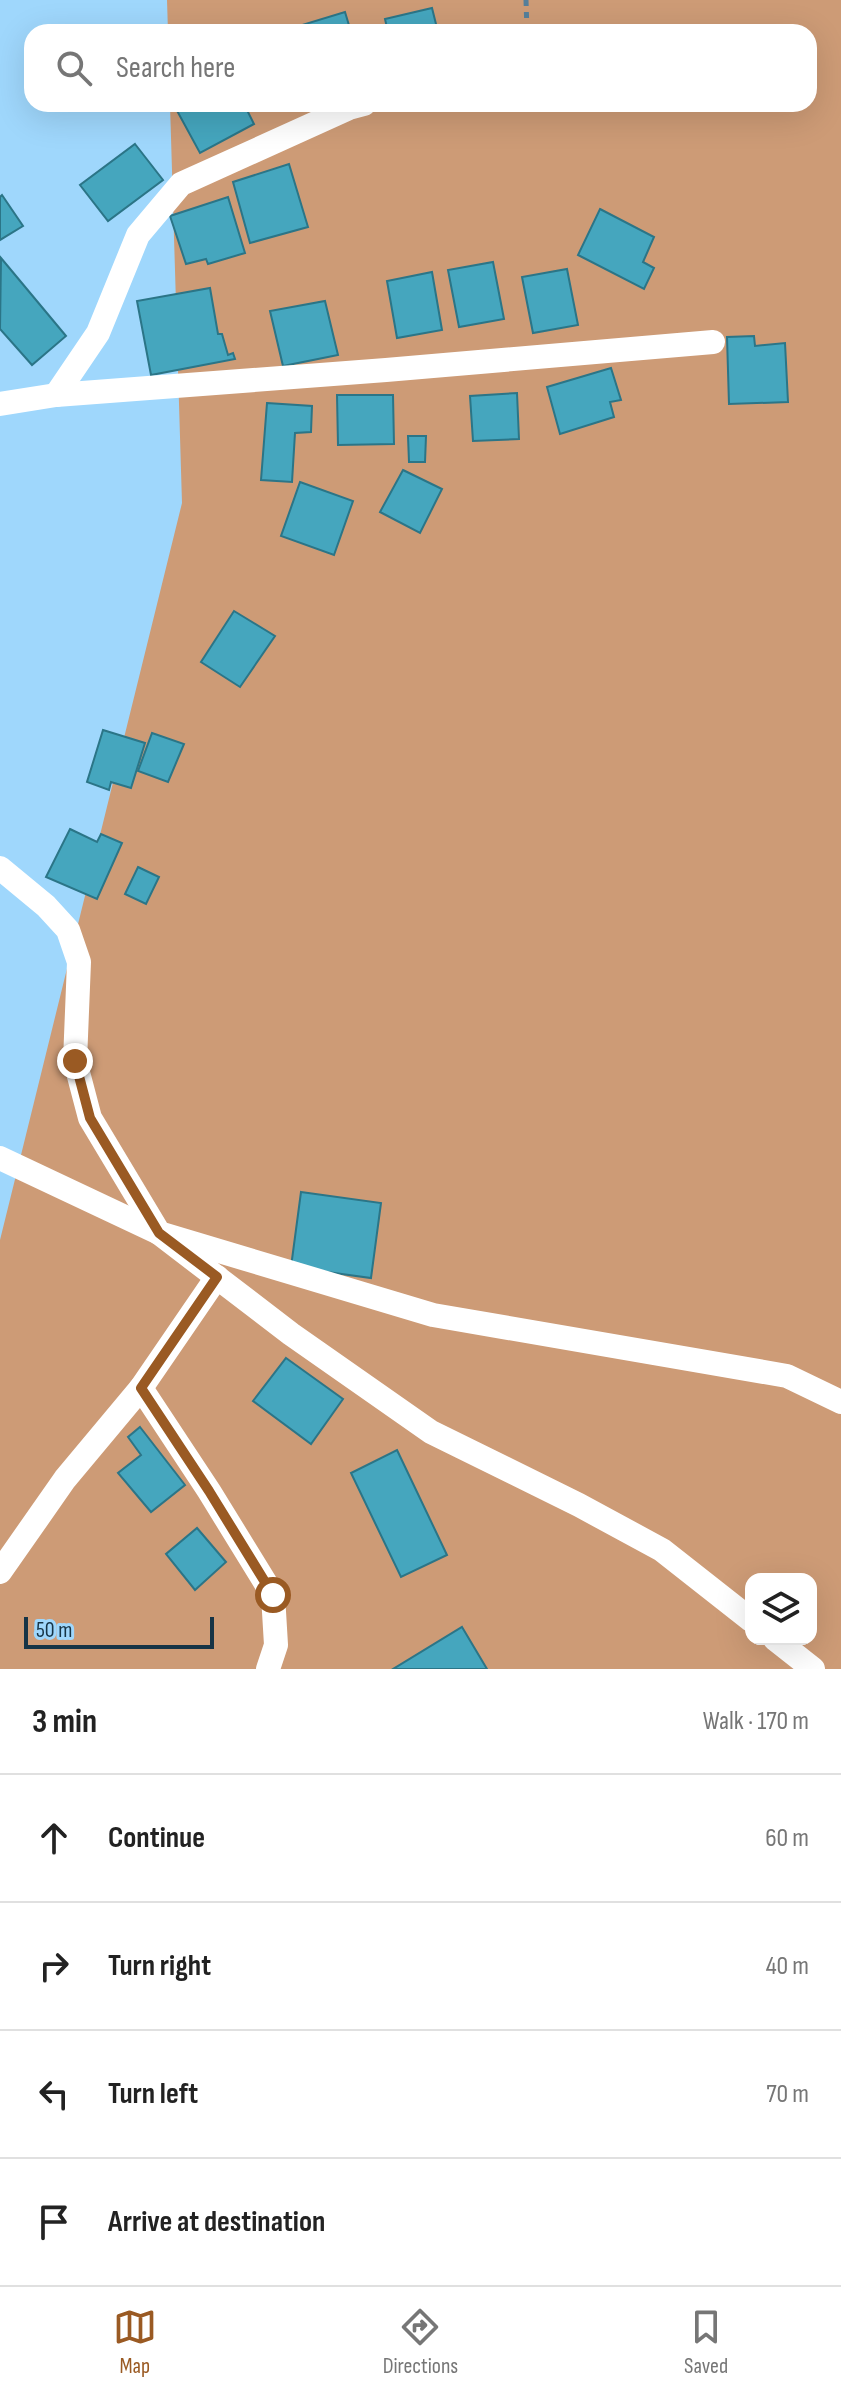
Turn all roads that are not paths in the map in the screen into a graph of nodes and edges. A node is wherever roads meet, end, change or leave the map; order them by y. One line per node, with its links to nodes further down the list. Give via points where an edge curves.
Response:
1 (340, 112): 3 (street, via 181,184 138,235 98,333)
2 (713, 342): 3 (street)
3 (56, 395): 4 (street)
4 (0, 404)
5 (0, 868): 7 (street, via 68,930 79,962 75,1061 90,1118)
6 (0, 1158): 7 (street)
7 (159, 1233): 8 (street); 10 (street, via 433,1315 787,1376)
8 (217, 1277): 9 (street); 12 (street, via 431,1432 662,1550)
9 (141, 1388): 11 (street, via 65,1479); 14 (street, via 273,1595 276,1645)
10 (841, 1402)
11 (0, 1572)
12 (745, 1615)
13 (783, 1645): 15 (street)
14 (268, 1669)
15 (813, 1669)

